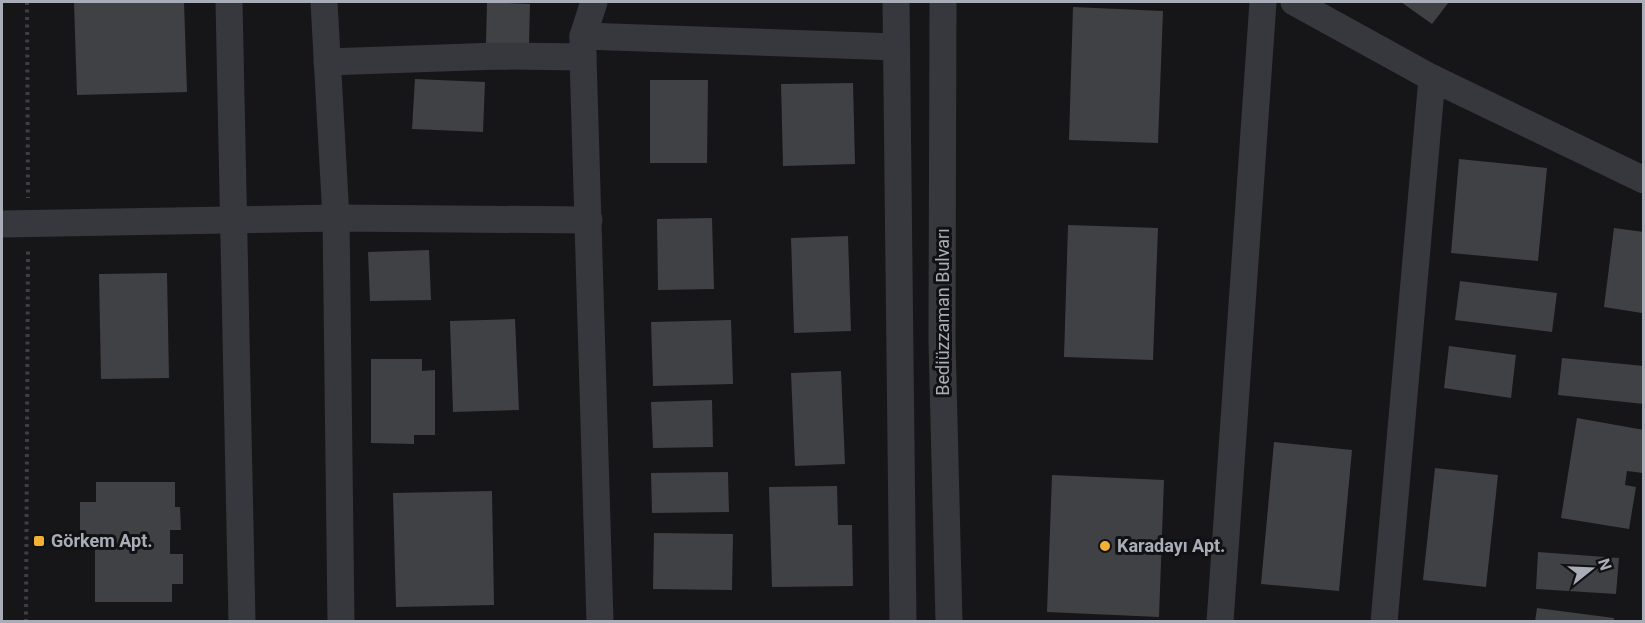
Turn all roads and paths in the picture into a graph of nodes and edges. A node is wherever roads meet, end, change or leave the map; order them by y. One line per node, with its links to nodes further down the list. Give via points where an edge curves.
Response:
1 (27, 2): 17 (path)
2 (229, 2): 15 (street)
3 (324, 2): 11 (street)
4 (594, 2): 9 (street)
5 (896, 2): 10 (street)
6 (943, 2): 23 (street, Bediüzzaman Bulvarı, via 942,341)
7 (1263, 2): 24 (street)
8 (1295, 2): 12 (street)
9 (583, 47): 10 (street); 11 (street, via 498,56); 16 (street)
10 (896, 47): 22 (street)
11 (327, 62): 14 (street)
12 (1432, 78): 13 (street); 25 (street)
13 (1644, 180)
14 (336, 218): 15 (street); 16 (street); 20 (street)
15 (233, 220): 17 (street); 19 (street)
16 (589, 220): 21 (street)
17 (15, 224): 18 (path)
18 (26, 621)
19 (242, 621)
20 (341, 621)
21 (600, 621)
22 (903, 621)
23 (949, 621)
24 (1220, 621)
25 (1384, 621)

